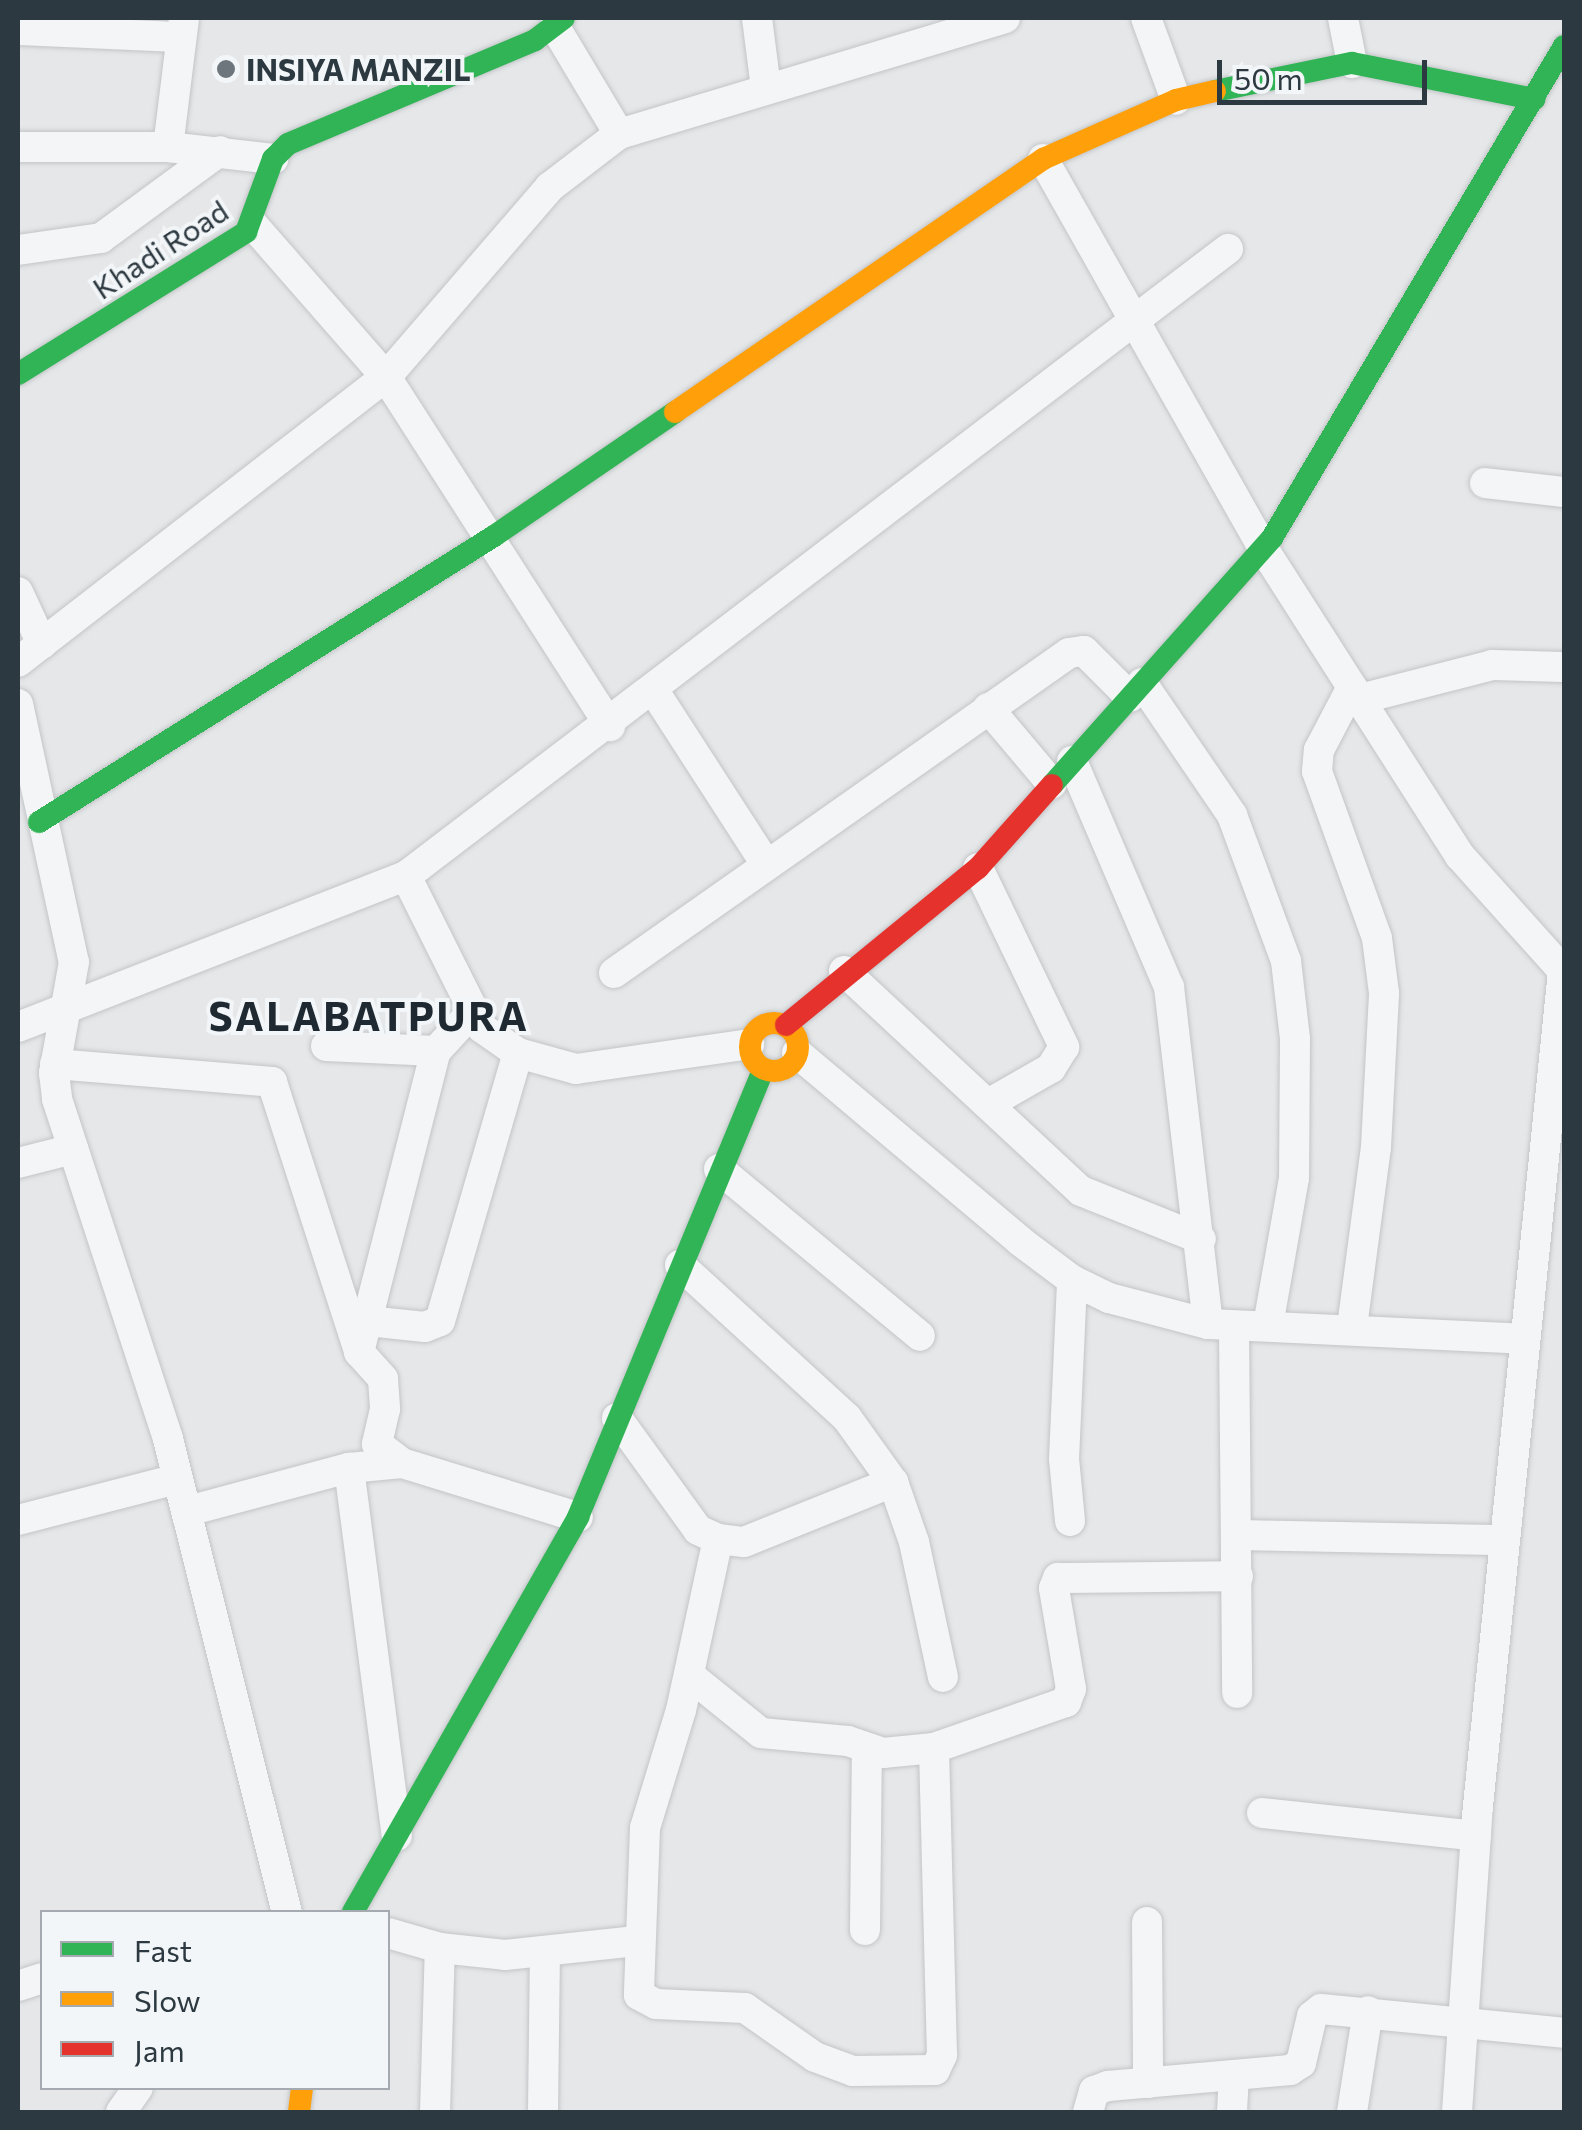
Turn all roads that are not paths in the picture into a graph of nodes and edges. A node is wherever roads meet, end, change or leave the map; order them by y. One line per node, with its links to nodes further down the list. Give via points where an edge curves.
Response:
1 (757, 18): 10 (street)
2 (1146, 18): 12 (street)
3 (1343, 18): 9 (street)
4 (994, 19): 10 (street)
5 (560, 22): 13 (street); 17 (street, via 288,144)
6 (182, 27): 7 (street); 15 (street)
7 (18, 30)
8 (1564, 46): 11 (street)
9 (1352, 62): 11 (street); 12 (street)
10 (766, 88): 13 (street)
11 (1534, 98): 28 (street)
12 (1176, 100): 18 (street)
13 (620, 134): 24 (street, via 550,188)
14 (18, 147): 15 (street)
15 (168, 148): 16 (street)
16 (220, 151): 17 (street); 21 (street, via 101,238)
17 (273, 159): 19 (street, Khadi Road)
18 (1044, 159): 22 (street); 27 (street)
19 (253, 225): 23 (street, Khadi Road); 24 (street)
20 (1228, 249): 22 (street)
21 (18, 250)
22 (1131, 320): 28 (street); 34 (street)
23 (18, 374)
24 (386, 376): 27 (street); 30 (street)
25 (1485, 483): 26 (street)
26 (1564, 492)
27 (494, 536): 38 (street); 41 (street)
28 (1263, 548): 33 (street); 35 (street)
29 (18, 592): 30 (street)
30 (42, 644): 31 (street)
31 (18, 662)
32 (1564, 667): 35 (street, via 1492,665)
33 (1136, 690): 37 (street, via 1077,649); 39 (street); 67 (street, via 1232,815 1286,960 1294,1040 1294,1178)
34 (654, 691): 38 (street); 42 (street)
35 (1356, 693): 46 (street, via 1460,856); 68 (street, via 1319,750 1317,771 1376,938 1384,993 1376,1147)
36 (18, 704): 41 (street)
37 (988, 708): 40 (street); 42 (street)
38 (610, 726): 44 (street)
39 (1072, 761): 40 (street); 62 (street, via 1169,987)
40 (1052, 784): 43 (street)
41 (31, 821): 48 (street, via 74,962)
42 (766, 864): 47 (street)
43 (978, 868): 45 (street); 58 (street, via 1064,1047 1050,1068)
44 (406, 876): 48 (street); 49 (street)
45 (844, 971): 50 (street); 58 (street)
46 (1564, 972): 70 (street)
47 (614, 974)
48 (66, 1008): 51 (street); 57 (street)
49 (472, 1012): 53 (street); 54 (street, via 482,1028)
50 (786, 1025): 55 (street); 56 (street, via 762,1024)
51 (18, 1027)
52 (326, 1046): 53 (street)
53 (436, 1051): 65 (street)
54 (518, 1053): 56 (street, via 576,1068); 65 (street, via 440,1321 425,1327)
55 (798, 1054): 56 (street, via 788,1067); 64 (street)
56 (756, 1057): 61 (street)
57 (56, 1064): 59 (street, via 56,1099); 71 (street, via 272,1082)
58 (990, 1102): 62 (street, via 1080,1191)
59 (73, 1149): 60 (street); 75 (street)
60 (18, 1163)
61 (718, 1169): 63 (street); 69 (street)
62 (1201, 1238): 66 (street)
63 (680, 1265): 72 (street); 76 (street, via 846,1418)
64 (1072, 1280): 66 (street, via 1109,1298); 80 (street, via 1064,1459)
65 (368, 1321): 71 (street)
66 (1221, 1325): 67 (street); 81 (street)
67 (1268, 1325): 68 (street)
68 (1352, 1327): 70 (street)
69 (920, 1336)
70 (1524, 1339): 83 (street)
71 (358, 1352): 73 (street, via 386,1392 377,1444)
72 (617, 1418): 78 (street); 82 (street, via 698,1530)
73 (402, 1462): 74 (street); 78 (street)
74 (349, 1468): 77 (street); 91 (street)
75 (177, 1480): 77 (street); 79 (street)
76 (893, 1482): 82 (street, via 744,1542); 86 (street)
77 (188, 1511): 93 (street, via 243,1758)
78 (578, 1518): 91 (street)
79 (18, 1520)
80 (1070, 1521)
81 (1240, 1536): 83 (street); 84 (street)
82 (718, 1539): 85 (street)
83 (1504, 1540): 92 (street)
84 (1238, 1576): 87 (street); 88 (street, via 1058,1578 1066,1702)
85 (689, 1675): 89 (street, via 761,1732 848,1740); 98 (street, via 644,1828)
86 (943, 1676)
87 (1237, 1693)
88 (934, 1748): 89 (street); 98 (street, via 942,2054 935,2070 852,2071 815,2056 745,2008 647,2002 638,1995)
89 (867, 1749): 96 (street)
90 (1262, 1813): 92 (street)
91 (396, 1836): 94 (street)
92 (1476, 1836): 102 (street)
93 (285, 1910)
94 (353, 1910)
95 (1147, 1922): 105 (street)
96 (864, 1930)
97 (390, 1934): 99 (street)
98 (636, 1942): 100 (street)
99 (440, 1948): 100 (street); 108 (street)
100 (545, 1954): 109 (street)
101 (1368, 2011): 102 (street); 104 (street, via 1320,2009 1312,2016 1301,2063); 112 (street)
102 (1463, 2022): 103 (street); 113 (street)
103 (1564, 2033)
104 (1234, 2075): 105 (street); 111 (street)
105 (1148, 2083): 110 (street, via 1094,2090)
106 (137, 2090): 107 (street)
107 (121, 2112)
108 (435, 2112)
109 (544, 2112)
110 (1088, 2112)
111 (1232, 2112)
112 (1352, 2112)
113 (1457, 2112)

